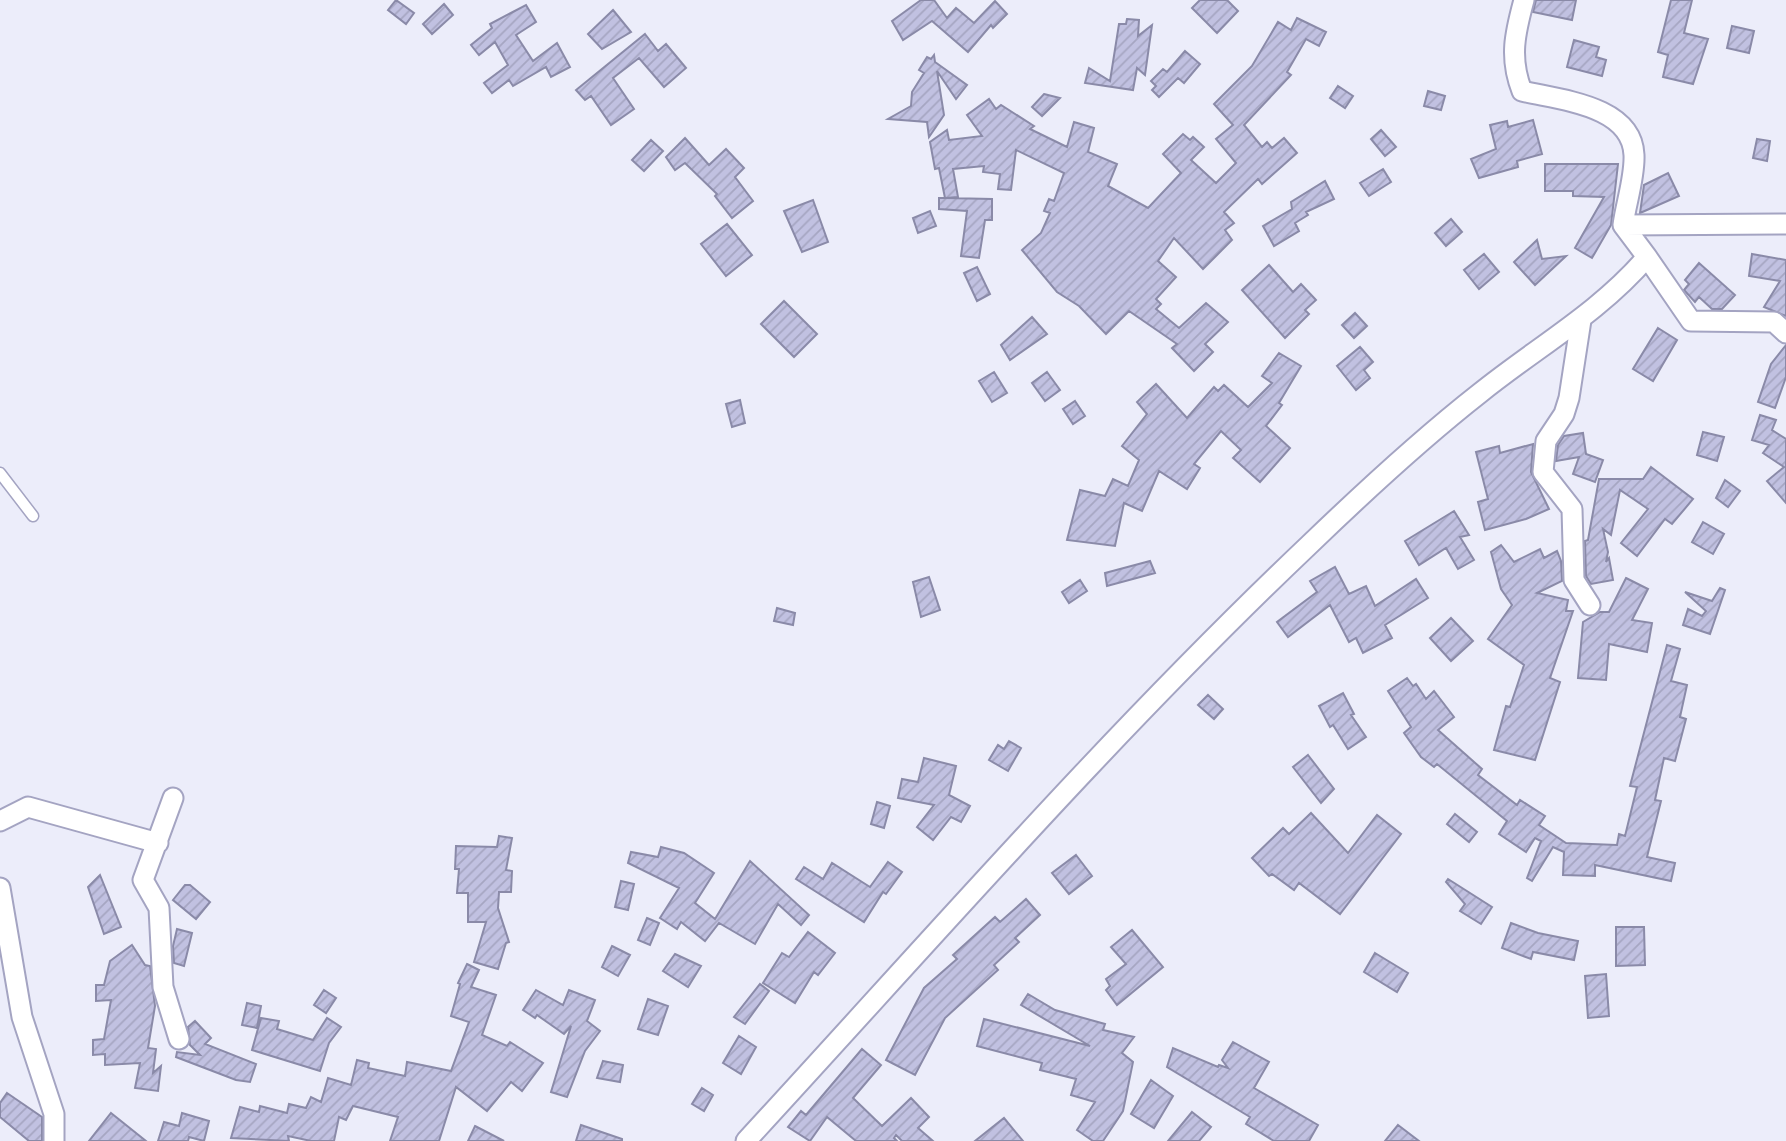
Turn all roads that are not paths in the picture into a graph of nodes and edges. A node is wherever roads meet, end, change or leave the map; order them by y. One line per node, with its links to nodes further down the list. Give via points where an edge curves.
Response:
1 (1524, 0): 3 (street, via 1513,68 1522,91 1608,116 1623,125 1630,137 1634,156)
2 (1786, 224): 3 (street)
3 (1623, 225): 4 (street)
4 (1647, 257): 5 (street); 6 (street, via 1691,321 1774,322)
5 (1581, 320): 9 (street, via 1570,398 1546,441 1542,472 1572,509 1574,580); 16 (street, via 1455,413 1251,601 1138,715)
6 (1786, 333)
7 (0, 473): 8 (lane)
8 (33, 516)
9 (1590, 605)
10 (173, 798): 12 (street)
11 (0, 821): 12 (street, via 28,807)
12 (158, 843): 14 (street, via 143,880 159,908 163,988)
13 (0, 888): 15 (street, via 22,1017 54,1114)
14 (179, 1038)
15 (54, 1141)
16 (746, 1141)

